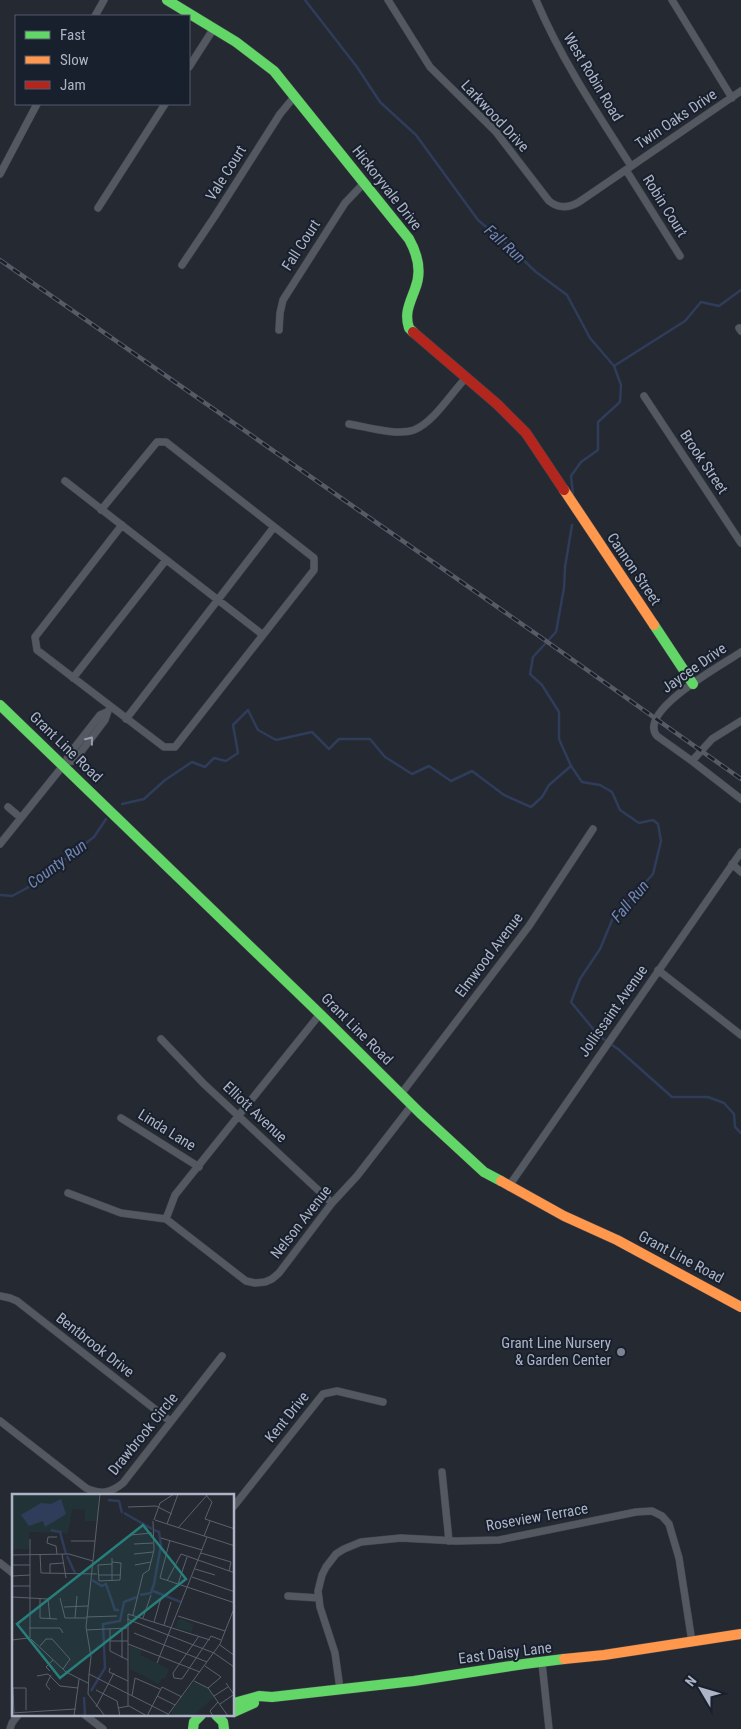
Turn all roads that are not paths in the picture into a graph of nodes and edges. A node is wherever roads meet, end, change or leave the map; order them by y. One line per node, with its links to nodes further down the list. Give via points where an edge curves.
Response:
1 (104, 0): 7 (street)
2 (167, 0): 8 (street, Hickoryvale Drive)
3 (398, 0): 6 (street)
4 (536, 0): 15 (street, West Robin Road, via 553,36)
5 (672, 0): 12 (street)
6 (389, 2): 15 (street, Larkwood Drive, via 433,70 496,132 549,201 560,207 573,206)
7 (96, 15)
8 (214, 28): 9 (street); 11 (street, Hickoryvale Drive, via 268,64)
9 (190, 65)
10 (741, 91): 12 (street, Twin Oaks Drive)
11 (295, 96): 17 (street, Hickoryvale Drive); 20 (street, Vale Court)
12 (732, 98): 15 (street, Twin Oaks Drive)
13 (36, 105): 16 (street)
14 (164, 105): 18 (street)
15 (629, 168): 19 (street, Robin Court)
16 (0, 174)
17 (364, 183): 21 (street, Fall Court, via 345,203 283,300); 22 (street, Hickoryvale Drive, via 417,254 417,286 406,315 409,328)
18 (98, 208)
19 (680, 256)
20 (182, 265)
21 (279, 330)
22 (466, 378): 24 (street, via 426,423 413,430 398,432); 25 (street, Hickoryvale Drive, via 526,432)
23 (644, 396): 30 (street, Brook Street)
24 (349, 424)
25 (551, 470): 36 (street, Cannon Street)
26 (65, 481): 27 (street)
27 (101, 510): 28 (street); 29 (street, via 157,442 166,442)
28 (122, 525): 31 (street); 35 (street, via 35,637 37,650)
29 (274, 527): 32 (street); 33 (street, via 314,558 314,570)
30 (741, 544)
31 (166, 560): 32 (street); 35 (street)
32 (218, 600): 33 (street); 39 (street)
33 (263, 635): 39 (street, via 175,747 164,747)
34 (741, 652): 36 (street, Jaycee Drive)
35 (73, 678): 38 (street)
36 (693, 684): 41 (street, Jaycee Drive, via 664,706 652,726 654,733)
37 (0, 705): 42 (street, Grant Line Road)
38 (108, 710): 39 (street); 42 (street, via 100,715)
39 (126, 719)
40 (741, 721): 41 (street, via 712,738)
41 (692, 761): 43 (street)
42 (65, 764): 45 (street); 52 (street, Grant Line Road)
43 (741, 798)
44 (8, 807): 45 (street)
45 (21, 818): 47 (street)
46 (593, 829): 55 (street, Elmwood Avenue, via 529,926)
47 (0, 844)
48 (741, 852): 49 (street, Jollissaint Avenue)
49 (732, 864): 50 (street); 51 (street, Jollissaint Avenue)
50 (741, 872)
51 (658, 970): 53 (street); 60 (street, Jollissaint Avenue)
52 (320, 1014): 55 (street, Grant Line Road); 57 (street)
53 (741, 1035)
54 (161, 1039): 57 (street, Elliott Avenue, via 204,1084)
55 (401, 1094): 56 (street, Grant Line Road)
56 (412, 1105): 60 (street, Grant Line Road, via 484,1172); 62 (street, Nelson Avenue)
57 (240, 1115): 59 (street); 62 (street, Elliott Avenue)
58 (121, 1118): 59 (street, Linda Lane)
59 (199, 1167): 63 (street, via 176,1195)
60 (509, 1186): 65 (street, Grant Line Road)
61 (68, 1194): 63 (street, via 121,1213)
62 (332, 1203): 63 (street, Nelson Avenue, via 289,1262 272,1279 256,1283 246,1281)
63 (166, 1219)
64 (0, 1296): 69 (street, Bentbrook Drive, via 17,1301)
65 (741, 1307)
66 (222, 1356): 69 (street, Drawbrook Circle)
67 (382, 1402): 71 (street, Kent Drive, via 337,1390 323,1394)
68 (0, 1421): 69 (street, Drawbrook Circle, via 86,1488 100,1493 123,1483)
69 (170, 1421)
70 (442, 1472): 72 (street)
71 (235, 1505)
72 (449, 1541): 76 (street, Roseview Terrace, via 400,1538 352,1545 336,1554 326,1567 318,1591); 78 (street, Roseview Terrace, via 499,1540 652,1511 669,1524 679,1558)
73 (0, 1563): 74 (street)
74 (12, 1572)
75 (288, 1596): 76 (street)
76 (319, 1598): 80 (street, Roseview Terrace, via 335,1653)
77 (741, 1634): 78 (street, East Daisy Lane)
78 (692, 1642): 79 (street, East Daisy Lane)
79 (542, 1663): 80 (street, East Daisy Lane); 88 (street)
80 (340, 1689): 81 (street, East Daisy Lane)
81 (272, 1697): 82 (street, East Daisy Lane, via 259,1696); 83 (street, East Daisy Lane)
82 (235, 1703)
83 (235, 1711)
84 (17, 1716): 86 (street)
85 (86, 1716): 87 (street)
86 (10, 1729)
87 (103, 1729)
88 (549, 1729)

